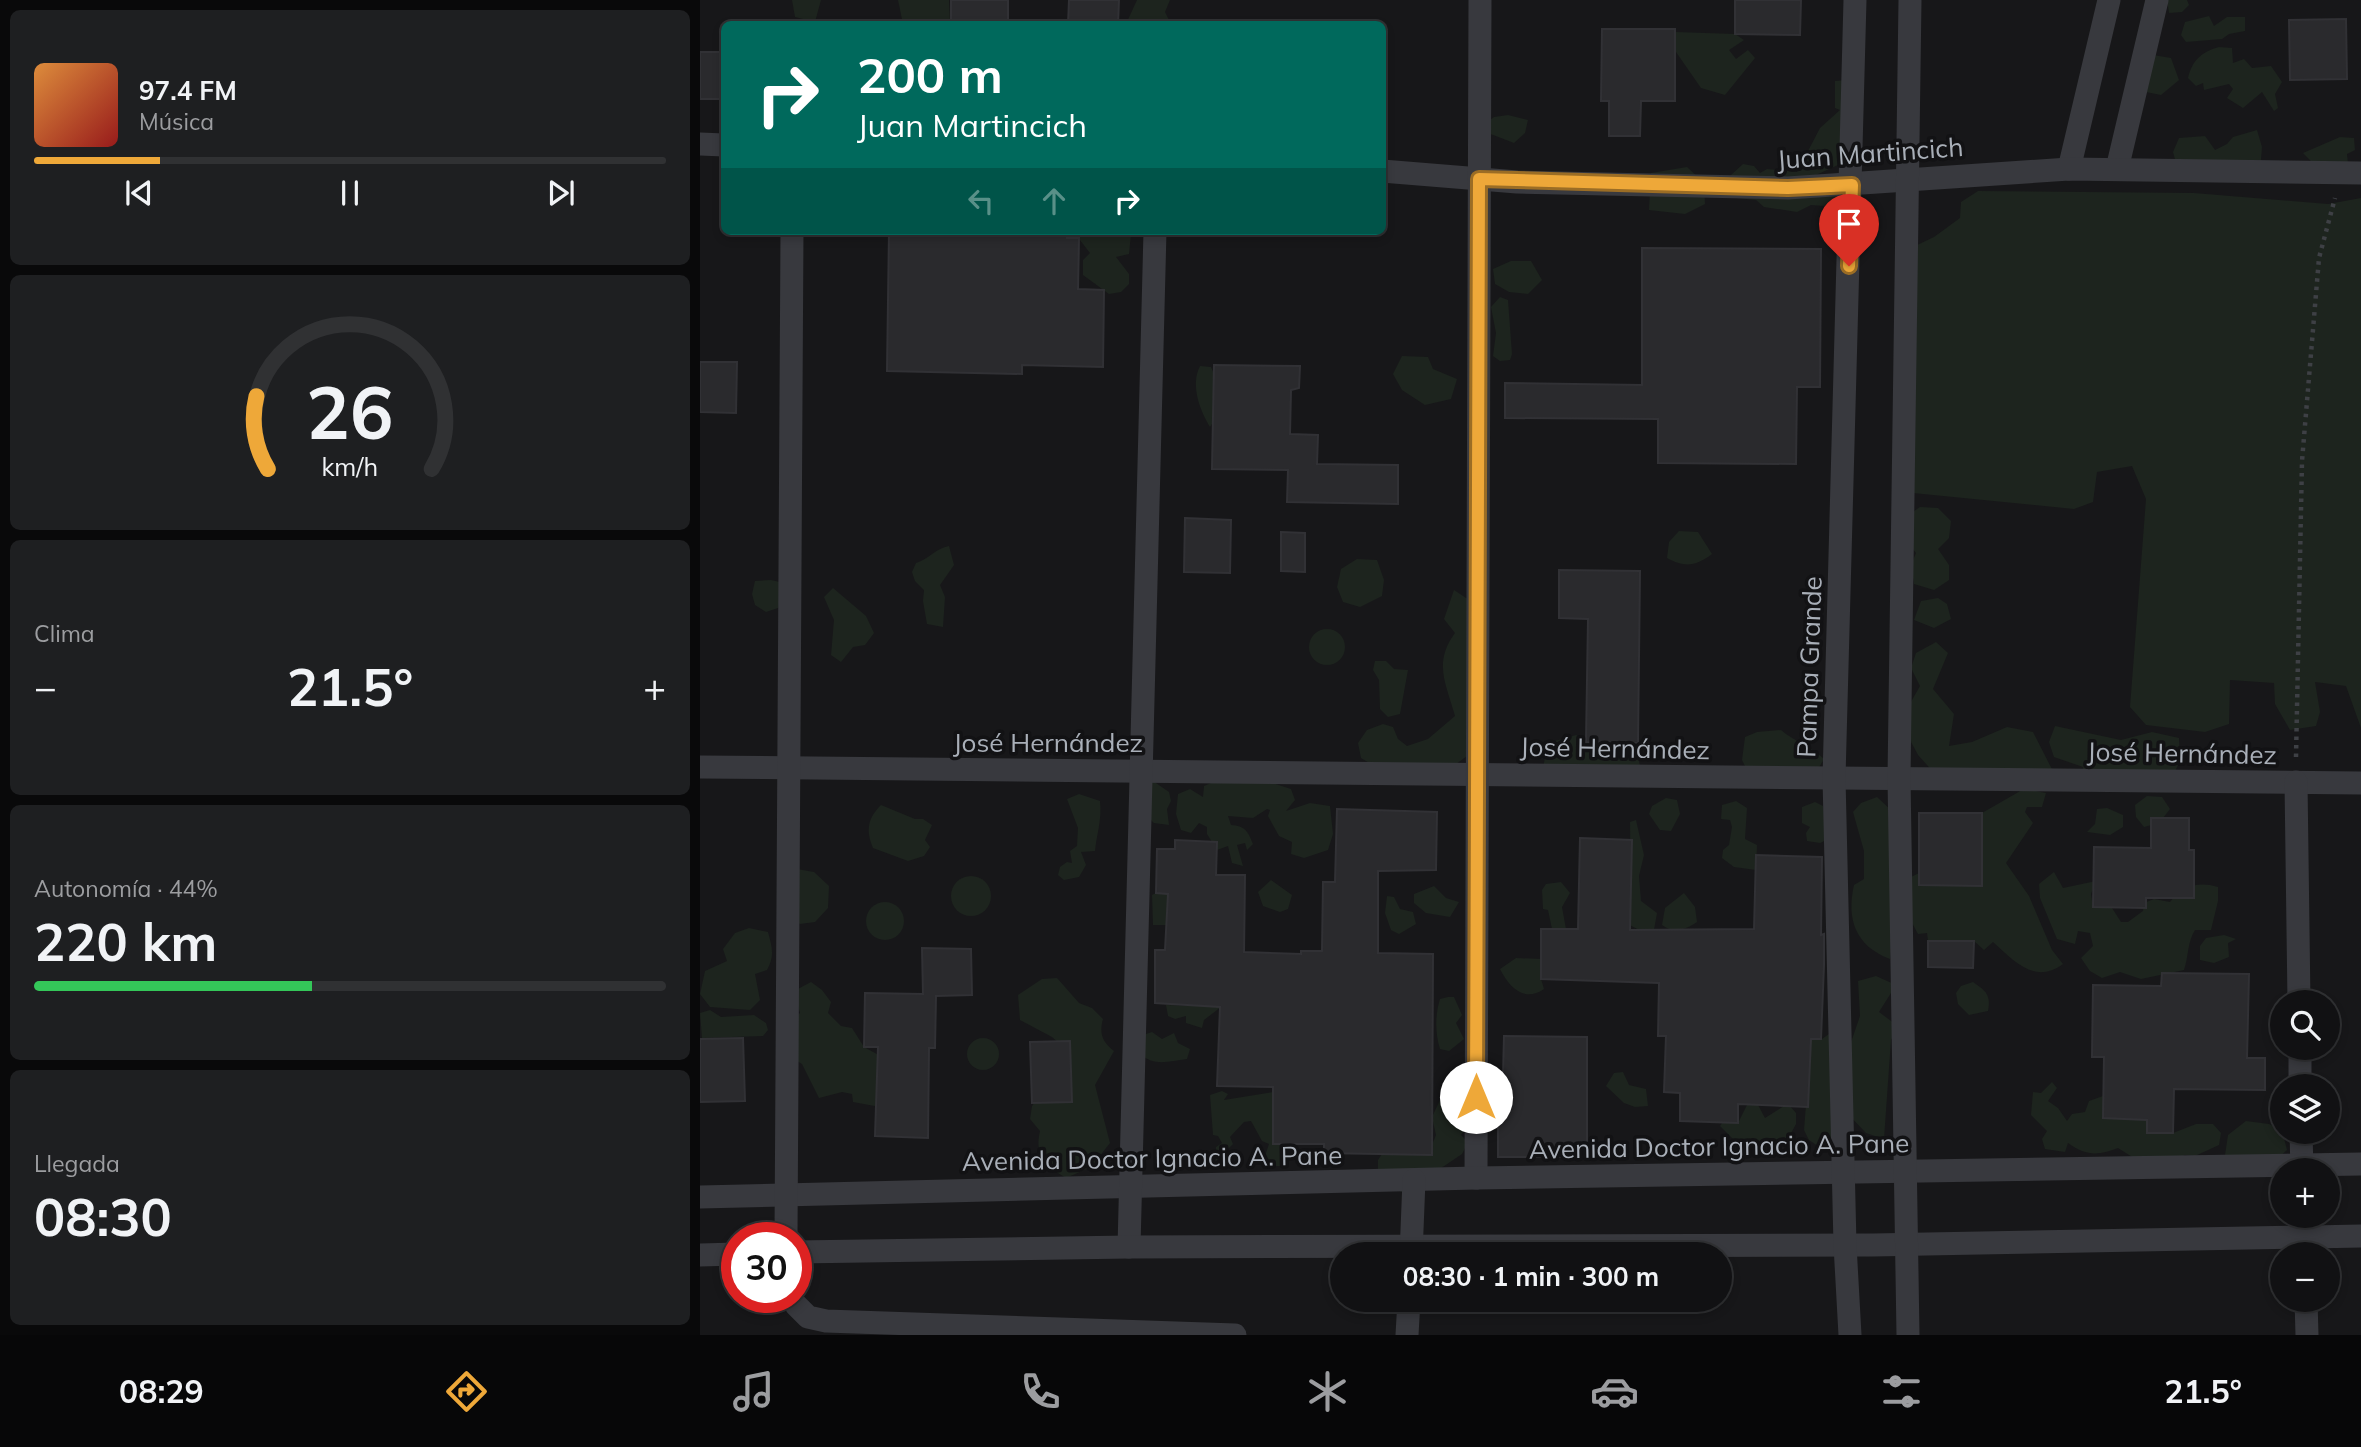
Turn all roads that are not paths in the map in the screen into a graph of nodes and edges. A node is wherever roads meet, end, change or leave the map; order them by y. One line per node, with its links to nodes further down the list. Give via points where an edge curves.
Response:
1 (1479, 0): 12 (street)
2 (1855, 0): 14 (street, Pampa Grande)
3 (1910, 0): 13 (street)
4 (2109, 0): 8 (street)
5 (2157, 0): 9 (street)
6 (700, 144): 7 (street)
7 (721, 145)
8 (2069, 169): 9 (street, Juan Martincich); 13 (street, Juan Martincich)
9 (2116, 169): 11 (street, Juan Martincich)
10 (1386, 171): 12 (street, Juan Martincich)
11 (2361, 173)
12 (1479, 179): 14 (street, Juan Martincich, via 1788,188); 20 (street)
13 (1908, 179): 14 (street, Juan Martincich); 22 (street)
14 (1852, 185): 21 (street, Pampa Grande)
15 (792, 235): 18 (street)
16 (1155, 235): 19 (street)
17 (700, 767): 18 (street, José Hernández)
18 (789, 768): 19 (street, José Hernández); 34 (street)
19 (1140, 771): 20 (street, José Hernández); 33 (street)
20 (1478, 774): 21 (street, José Hernández); 31 (street)
21 (1834, 778): 22 (street, José Hernández); 30 (street, Pampa Grande)
22 (1899, 778): 23 (street, José Hernández); 29 (street)
23 (2296, 782): 24 (street, José Hernández); 25 (street)
24 (2361, 783)
25 (2299, 990)
26 (2361, 1164): 27 (street, Avenida Doctor Ignacio A. Pane)
27 (2340, 1165)
28 (2270, 1168): 29 (street, Avenida Doctor Ignacio A. Pane)
29 (1903, 1171): 30 (street, Avenida Doctor Ignacio A. Pane); 40 (street)
30 (1843, 1172): 31 (street, Avenida Doctor Ignacio A. Pane); 41 (street, Pampa Grande)
31 (1476, 1178): 32 (street, Avenida Doctor Ignacio A. Pane)
32 (1414, 1180): 33 (street, Avenida Doctor Ignacio A. Pane); 39 (street)
33 (1128, 1187): 34 (street, Avenida Doctor Ignacio A. Pane); 43 (street)
34 (786, 1195): 35 (street, Avenida Doctor Ignacio A. Pane); 36 (street)
35 (700, 1197)
36 (786, 1222)
37 (2304, 1236): 38 (street); 40 (street)
38 (2361, 1236)
39 (1411, 1242)
40 (1905, 1244): 41 (street); 54 (street)
41 (1844, 1245): 42 (street); 53 (street, Pampa Grande)
42 (1732, 1246)
43 (1129, 1247): 44 (street); 45 (street)
44 (1330, 1249)
45 (812, 1252)
46 (721, 1254): 47 (street)
47 (700, 1255)
48 (1408, 1312): 52 (street)
49 (2306, 1312): 55 (street)
50 (804, 1313): 51 (street, via 826,1321)
51 (1235, 1335)
52 (1407, 1335)
53 (1850, 1335)
54 (1908, 1335)
55 (2307, 1335)

